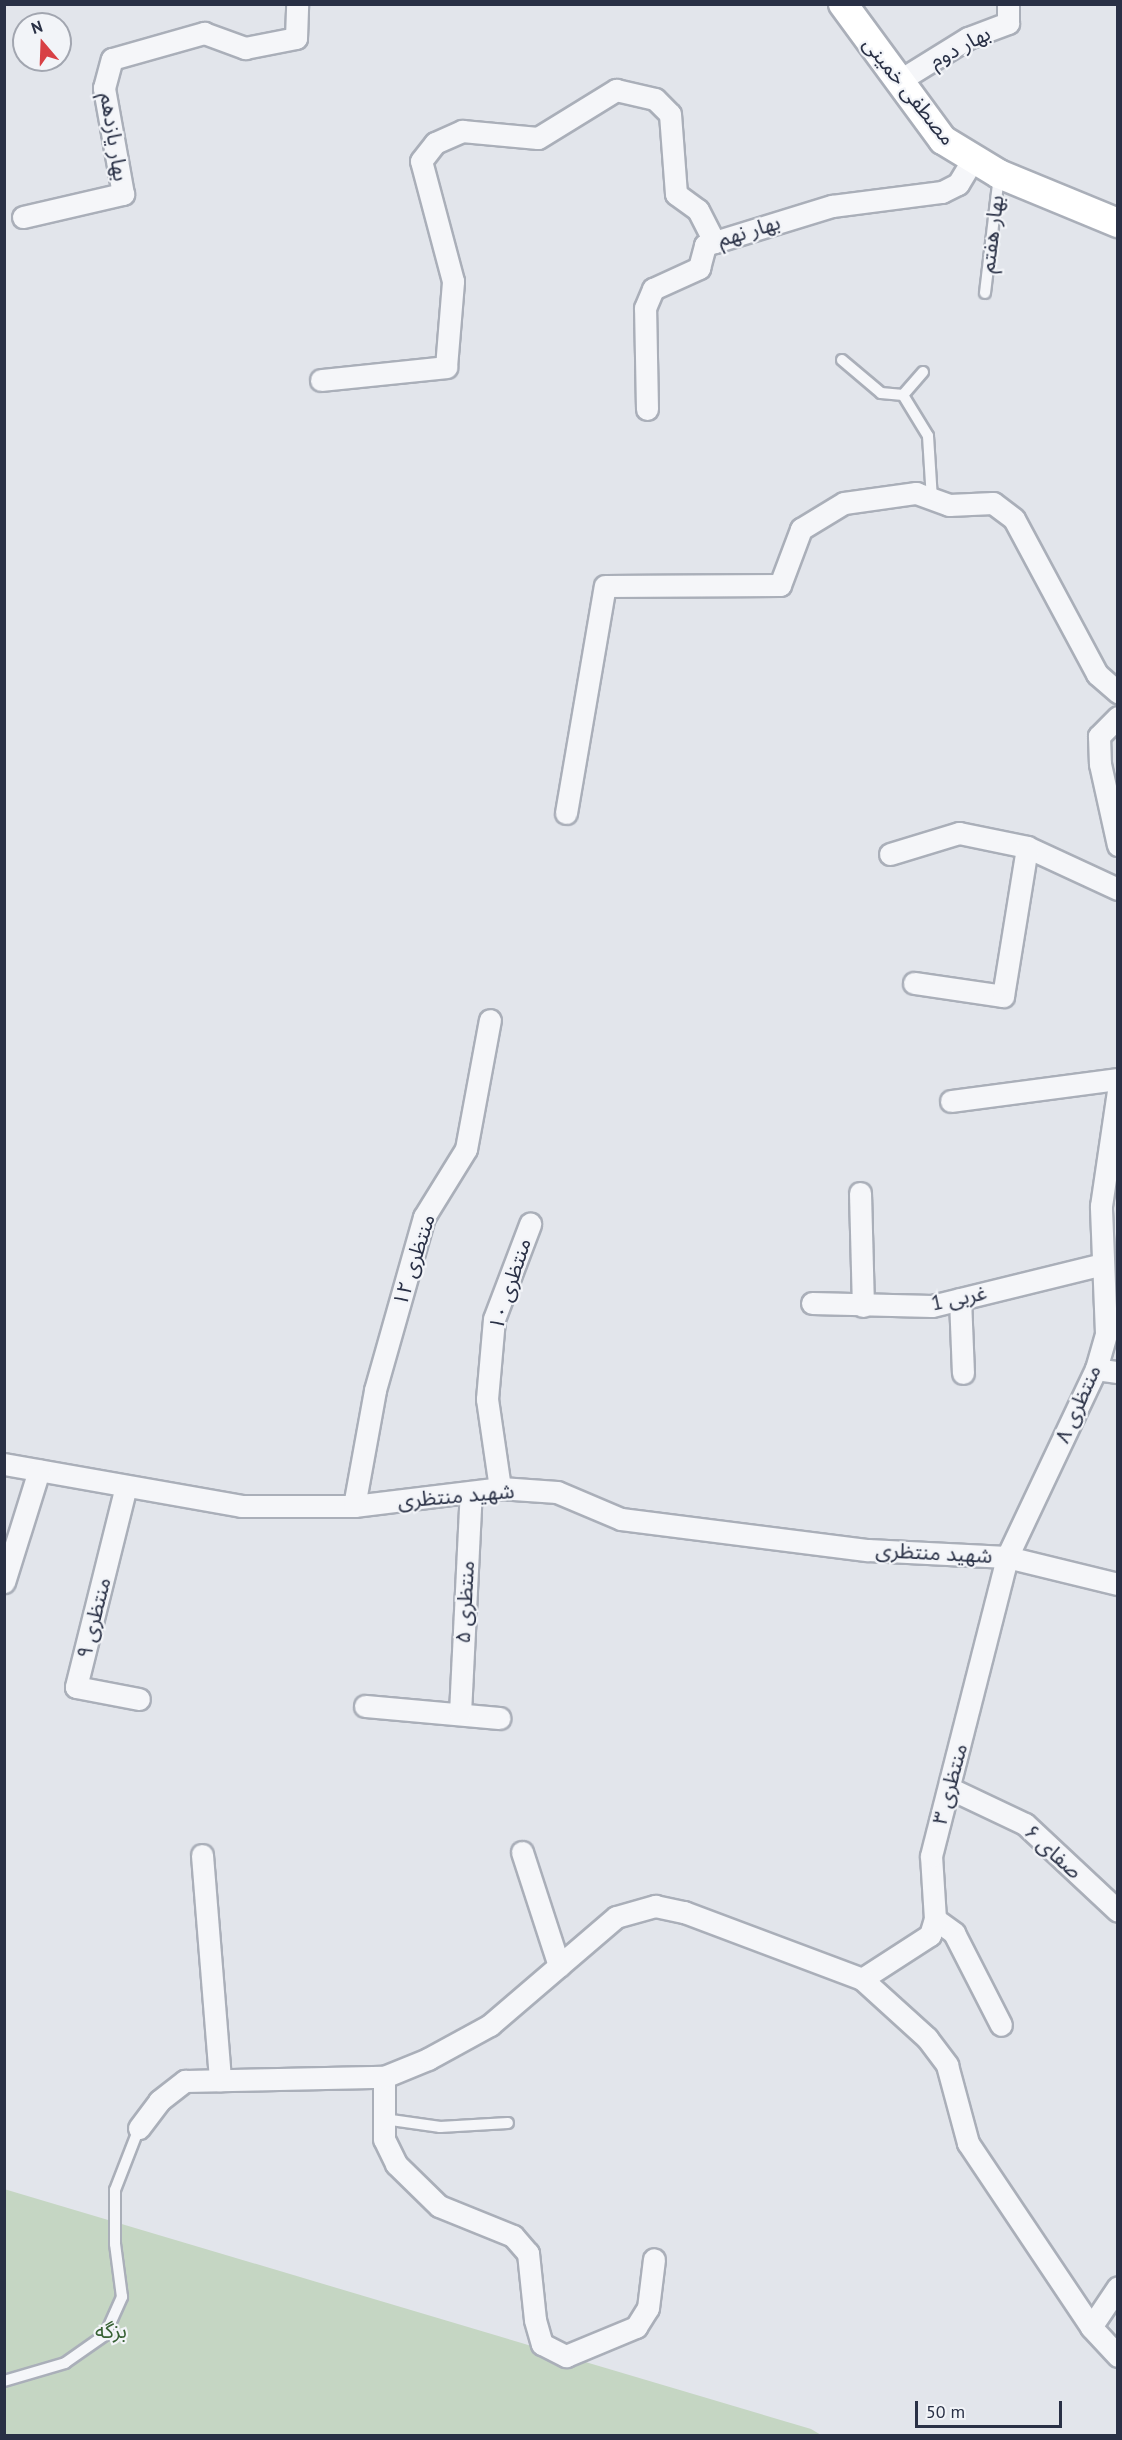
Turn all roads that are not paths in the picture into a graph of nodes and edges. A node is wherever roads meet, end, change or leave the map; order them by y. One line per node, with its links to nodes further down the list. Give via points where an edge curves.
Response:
1 (297, 4): 7 (street, بهار یازدهم, via 296,38 244,48 204,33 112,59 104,88 123,194)
2 (843, 4): 4 (street, مصطفی خمینی)
3 (1008, 4): 4 (street, بهار دوم, via 1008,23 968,38)
4 (897, 82): 5 (street, مصطفی خمینی, via 943,140)
5 (972, 161): 6 (street, مصطفی خمینی); 9 (street, بهار نهم, via 958,184 942,192 832,206)
6 (999, 174): 8 (street, مصطفی خمینی); 10 (lane, بهار هفتم)
7 (23, 217)
8 (1118, 223)
9 (714, 242): 13 (street, via 698,210 676,194 670,114 655,99 616,90 538,138 462,131 435,142 421,161 453,281 446,367); 15 (street, بهار نهم, via 705,245 699,268 653,290 645,308)
10 (985, 293)
11 (842, 360): 14 (lane, via 881,393)
12 (923, 372): 14 (lane)
13 (321, 380)
14 (903, 396): 16 (lane, via 928,436)
15 (647, 409)
16 (932, 499): 17 (street, via 950,505 993,503 1014,519 1097,674); 19 (street, via 916,493 844,503 801,530 780,585 605,586)
17 (1118, 692)
18 (1118, 717): 20 (street, via 1099,736 1100,764)
19 (566, 813)
20 (1118, 845)
21 (1027, 848): 22 (street, via 959,833); 23 (street); 24 (street, via 1003,996)
22 (890, 854)
23 (1118, 890)
24 (914, 983)
25 (490, 1020): 44 (street, منتظری ۱۲, via 466,1149 424,1217 375,1390)
26 (1118, 1079): 28 (street)
27 (1118, 1091): 30 (street, منتظری ۸)
28 (951, 1101)
29 (860, 1193): 35 (street)
30 (1109, 1203): 32 (street, منتظری ۸)
31 (530, 1224): 42 (street, منتظری ۱۰, via 494,1319 487,1399)
32 (1103, 1264): 33 (street, غربی 1); 36 (street, منتظری ۸, via 1106,1333)
33 (960, 1299): 35 (street, غربی 1, via 932,1306); 38 (street)
34 (812, 1304): 35 (street, غربی 1)
35 (863, 1306)
36 (1095, 1369): 37 (street); 45 (street, منتظری ۸)
37 (1118, 1372)
38 (963, 1373)
39 (4, 1464): 40 (street, شهید منتظری)
40 (39, 1470): 41 (street, شهید منتظری); 46 (street)
41 (126, 1486): 44 (street, شهید منتظری, via 241,1506); 48 (street, منتظری ۹, via 76,1688)
42 (500, 1488): 43 (street, شهید منتظری); 45 (street, شهید منتظری, via 557,1492 621,1519 868,1550)
43 (471, 1492): 44 (street, شهید منتظری); 50 (street, منتظری ۵)
44 (354, 1506)
45 (1007, 1557): 47 (street, شهید منتظری); 52 (street, منتظری ۳)
46 (4, 1582)
47 (1118, 1584)
48 (139, 1699)
49 (365, 1706): 50 (street)
50 (460, 1713): 51 (street)
51 (500, 1719)
52 (949, 1788): 55 (street, صفای ۶, via 1025,1824); 56 (street, منتظری ۳, via 931,1856)
53 (522, 1852): 57 (street)
54 (202, 1855): 61 (street)
55 (1118, 1911)
56 (935, 1918): 58 (street, via 930,1935); 59 (street, via 954,1932)
57 (560, 1966): 58 (street, via 616,1917 655,1906 684,1912); 60 (street, via 490,2025 428,2059)
58 (862, 1979): 67 (street, via 927,2038 947,2064 968,2144)
59 (1001, 2025)
60 (384, 2077): 61 (street); 62 (street)
61 (220, 2080): 64 (street, via 185,2081 159,2101)
62 (384, 2120): 63 (lane, via 440,2127); 65 (street, via 384,2139 396,2164 439,2206 513,2236 528,2253 535,2320 542,2344 566,2356 636,2327 648,2308)
63 (508, 2123)
64 (139, 2128): 69 (lane, via 115,2190 115,2244 122,2297 105,2334 65,2363)
65 (654, 2259)
66 (1118, 2286): 67 (street)
67 (1091, 2327): 68 (street)
68 (1118, 2356)
69 (4, 2381)

